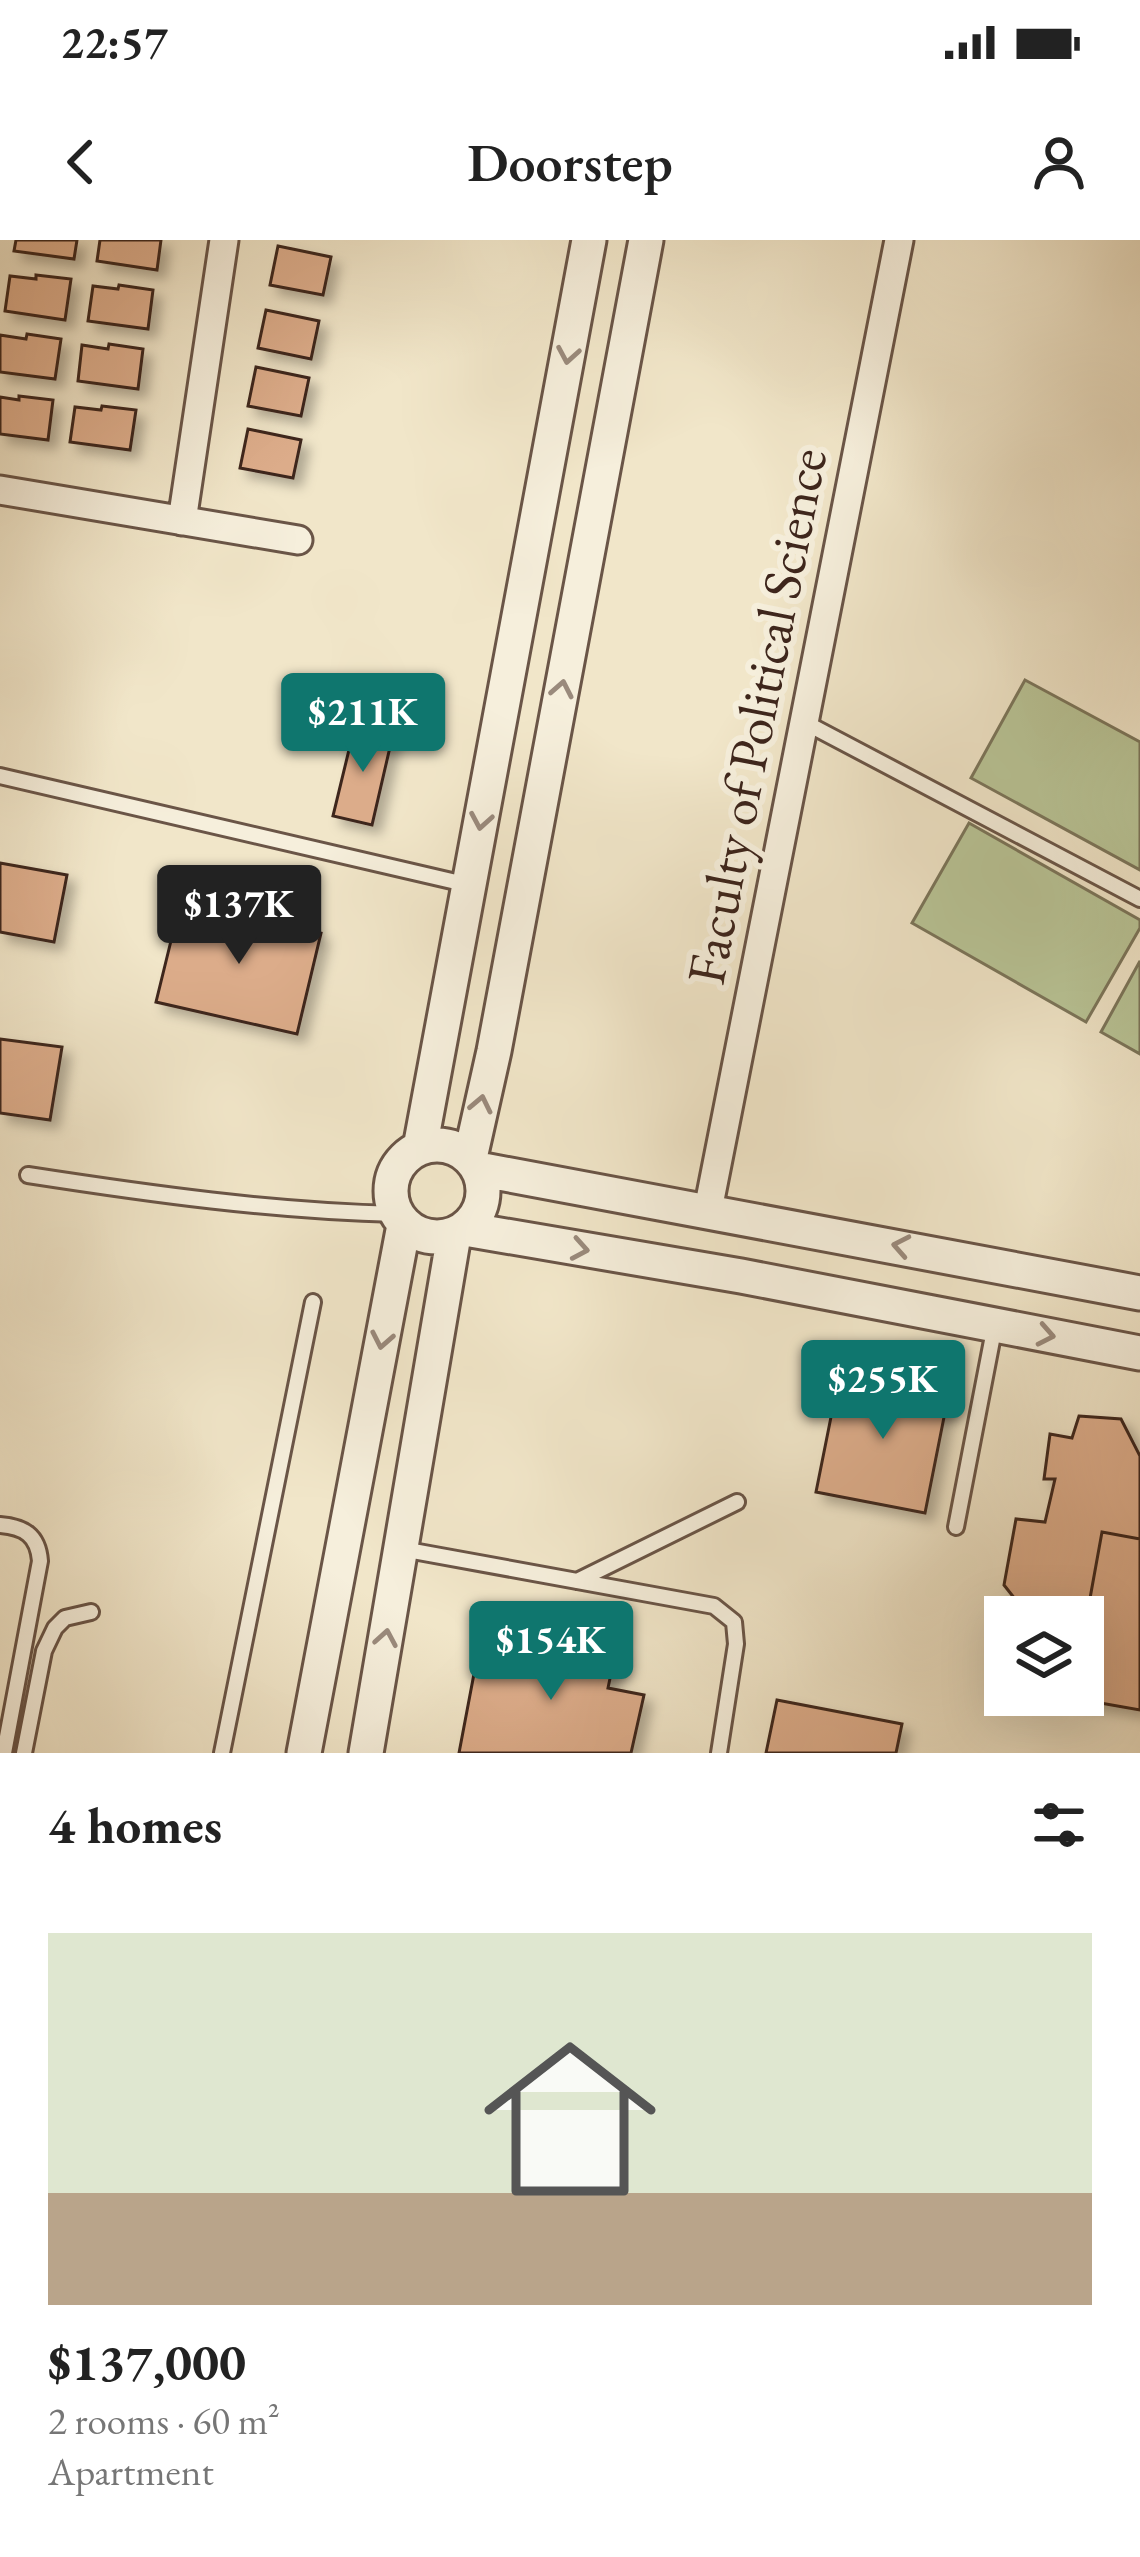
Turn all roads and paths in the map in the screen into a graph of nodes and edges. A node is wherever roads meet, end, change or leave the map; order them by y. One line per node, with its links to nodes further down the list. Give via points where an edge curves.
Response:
1 (224, 240): 6 (street)
2 (589, 240): 10 (street, one-way to 10)
3 (646, 240): 13 (street, one-way to 3)
4 (899, 240): 8 (street, Faculty of Political Science)
5 (0, 490): 6 (street)
6 (182, 521): 7 (street)
7 (298, 540)
8 (804, 722): 11 (lane); 15 (street, Faculty of Political Science)
9 (0, 776): 10 (lane)
10 (470, 885): 12 (street)
11 (1140, 899)
12 (420, 1148): 13 (street, via 447,1146); 16 (street, via 393,1176)
13 (474, 1163): 15 (street); 17 (street, via 483,1181 481,1208)
14 (28, 1175): 16 (lane)
15 (708, 1210): 18 (street, one-way to 15)
16 (400, 1219): 17 (street, via 428,1237); 31 (street, one-way to 31)
17 (459, 1232): 20 (street, one-way to 20); 25 (street)
18 (1140, 1292)
19 (313, 1302): 30 (lane)
20 (995, 1325): 21 (street, one-way to 21); 24 (lane)
21 (1140, 1353)
22 (737, 1502): 26 (lane)
23 (0, 1525): 28 (lane, via 30,1534 40,1561)
24 (956, 1527)
25 (402, 1549): 26 (lane); 32 (street, one-way to 25)
26 (577, 1581): 33 (lane, via 714,1606 734,1622)
27 (91, 1612): 29 (lane, via 64,1618 51,1636)
28 (4, 1753)
29 (24, 1753)
30 (222, 1753)
31 (304, 1753)
32 (366, 1753)
33 (719, 1753)

